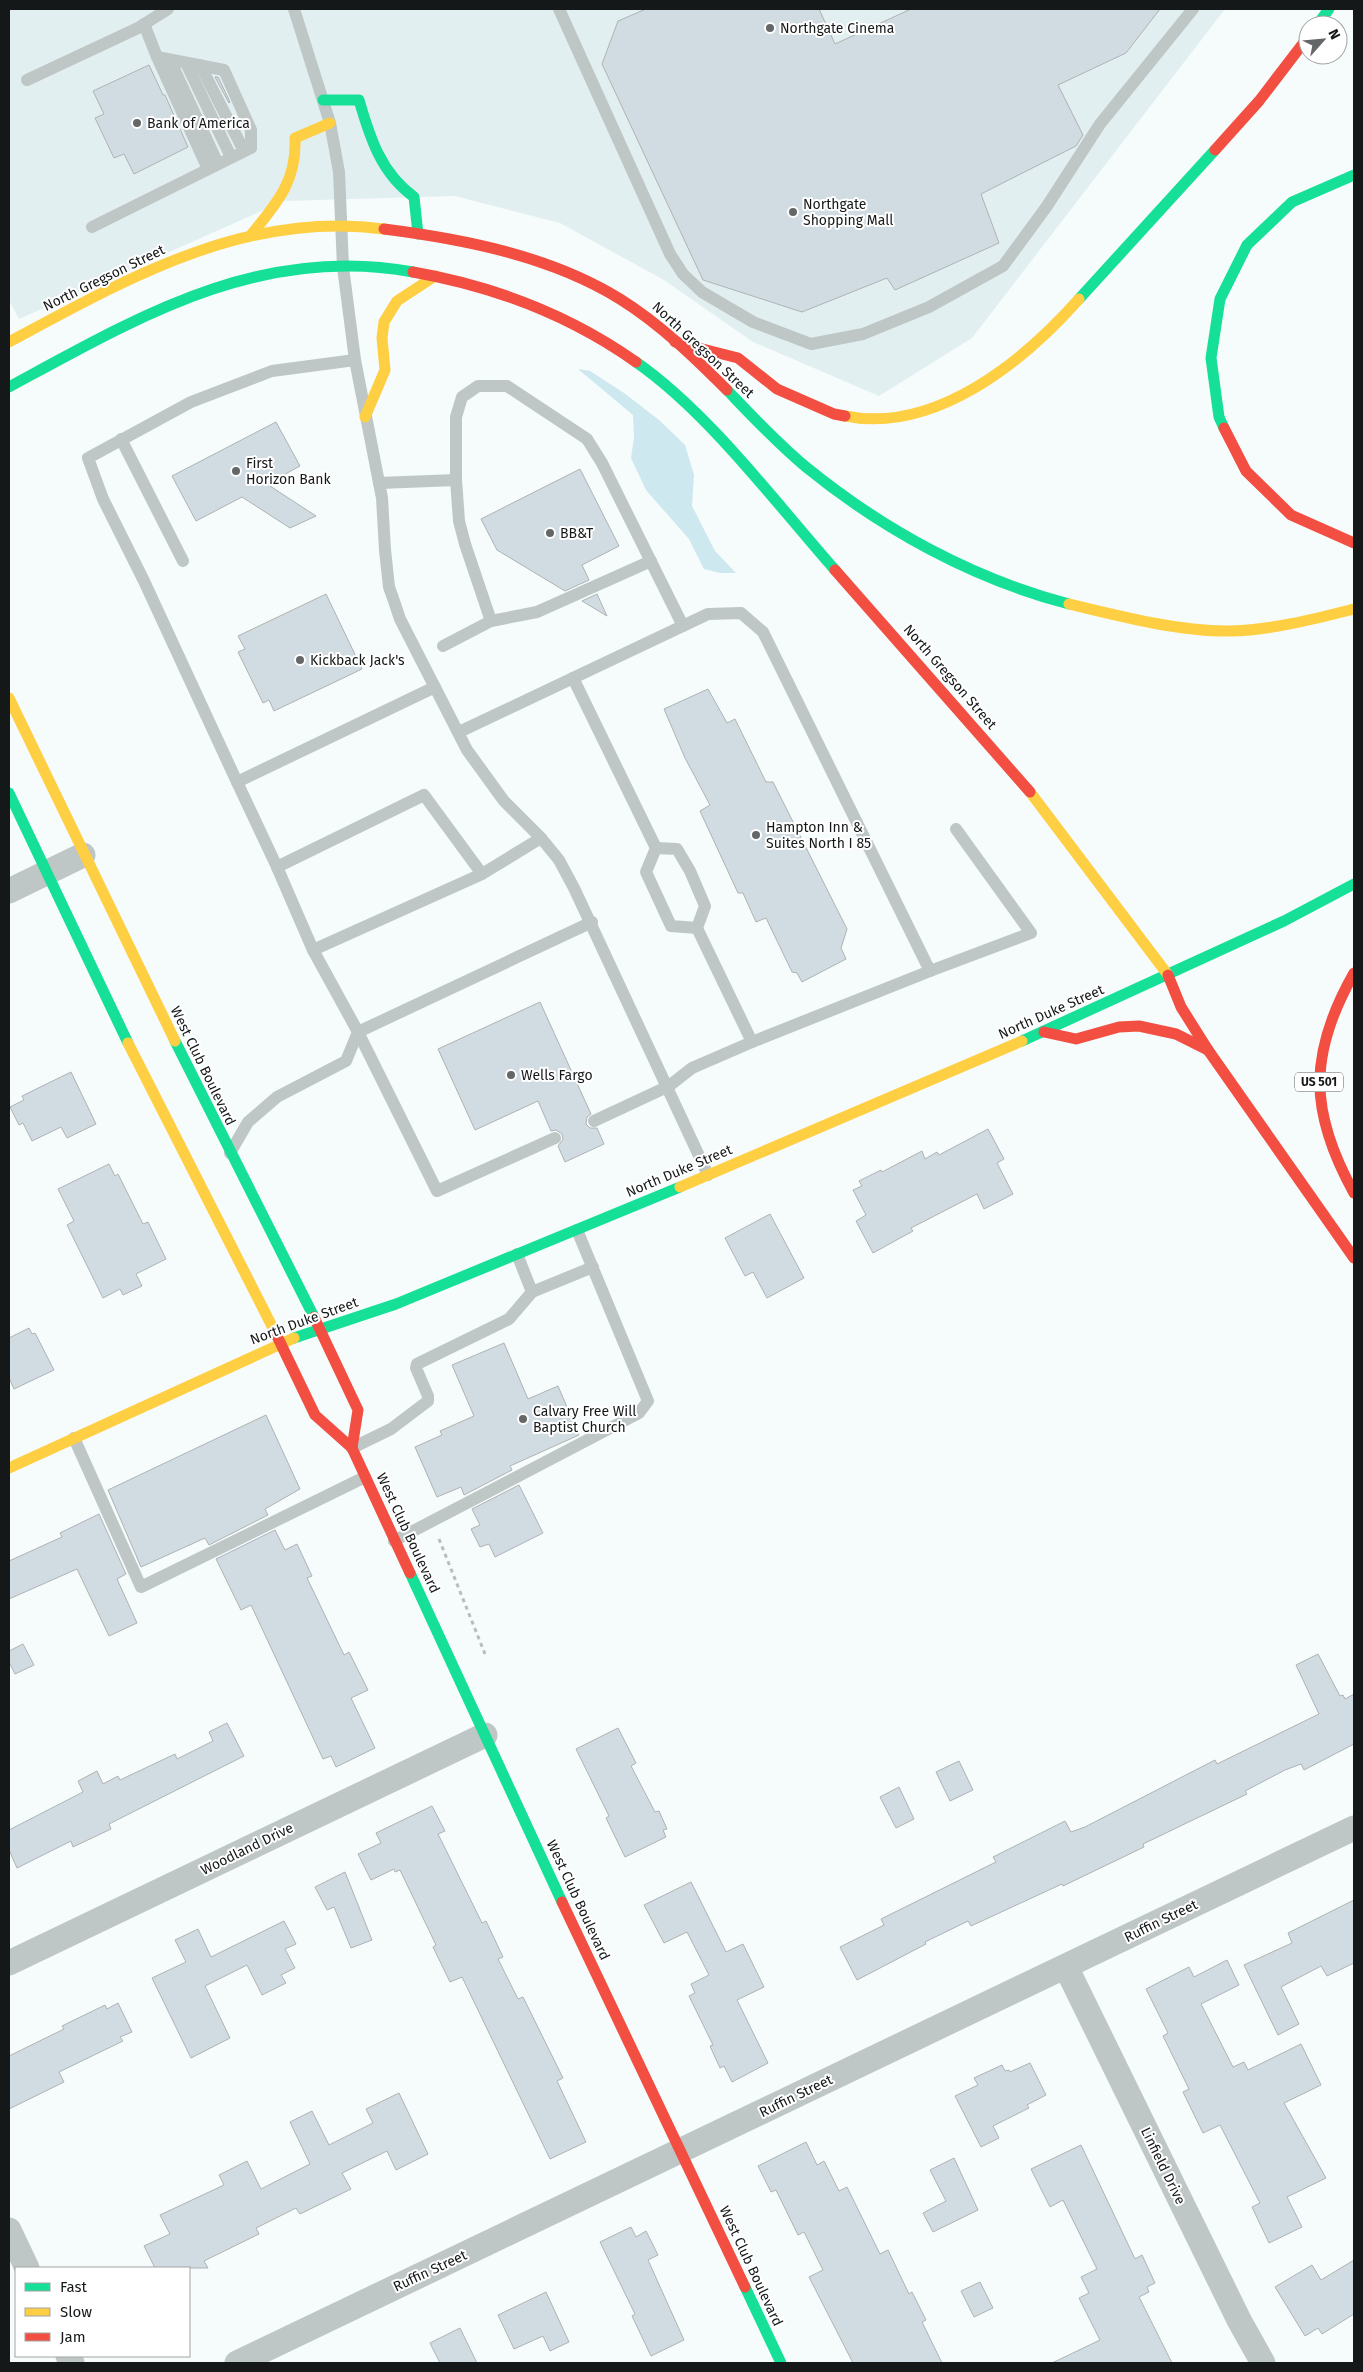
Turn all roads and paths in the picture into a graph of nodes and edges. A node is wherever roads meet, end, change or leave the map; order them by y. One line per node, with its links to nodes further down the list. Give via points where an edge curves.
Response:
1 (168, 9): 5 (lane)
2 (294, 9): 12 (lane)
3 (559, 9): 4 (lane, via 670,254 683,274 702,292 753,322 811,344 864,334 929,308 1003,266 1100,124)
4 (1193, 9)
5 (144, 24): 7 (lane); 11 (lane)
6 (1298, 50): 25 (main road, via 1260,101 1056,325 985,382 955,399 922,413 886,419 859,419 834,414 777,389 738,358)
7 (157, 57): 8 (lane); 16 (lane)
8 (170, 60): 9 (lane); 16 (lane)
9 (186, 63): 10 (lane); 15 (lane)
10 (200, 65): 14 (lane); 14 (lane, via 224,70 251,130 250,148)
11 (28, 80)
12 (323, 100): 13 (lane); 20 (main road, via 359,100 380,159 392,180 414,197)
13 (330, 123): 18 (lane, via 339,172); 21 (main road, via 295,138 297,155 287,188)
14 (244, 151): 15 (lane)
15 (231, 158): 16 (lane)
16 (213, 167): 19 (lane)
17 (1354, 175): 32 (main road, via 1330,181 1295,199 1266,224 1241,255 1223,291 1216,316 1211,373 1215,405 1226,439 1242,468 1264,494 1291,517 1327,536)
18 (342, 224): 20 (main road, North Gregson Street); 21 (main road, North Gregson Street); 22 (lane)
19 (92, 227)
20 (418, 234): 25 (main road, North Gregson Street, via 504,251 593,285 641,312)
21 (251, 235): 24 (main road, North Gregson Street, via 131,279)
22 (343, 267): 23 (main road, North Gregson Street, via 410,270); 26 (lane); 27 (main road, North Gregson Street, via 267,273 223,285 147,314)
23 (435, 276): 28 (main road, via 397,302 384,322 385,370); 59 (main road, North Gregson Street, via 544,308 583,328 617,348 701,417 1003,760)
24 (9, 342)
25 (676, 342): 35 (main road, North Gregson Street, via 804,465 854,504 904,536 992,578 1038,595 1122,617 1229,631)
26 (355, 360): 28 (lane); 29 (lane, via 272,371 191,402)
27 (9, 387)
28 (365, 417): 31 (lane)
29 (121, 439): 33 (lane); 43 (lane, via 88,458 103,498)
30 (456, 480): 31 (lane); 34 (lane, via 456,417 462,397 478,386 507,386 587,439); 36 (lane, via 464,544)
31 (379, 483): 40 (lane, via 389,587 400,618)
32 (1354, 543)
33 (183, 560)
34 (651, 561): 36 (lane, via 537,612); 37 (lane)
35 (1354, 610)
36 (492, 621): 38 (lane)
37 (684, 626): 39 (lane); 57 (lane, via 708,614 742,613 763,632)
38 (444, 646)
39 (573, 678): 42 (lane); 47 (lane)
40 (435, 687): 42 (lane); 43 (lane)
41 (9, 698): 48 (main road, West Club Boulevard)
42 (459, 732): 46 (lane, via 483,774 504,801)
43 (237, 782): 49 (lane)
44 (9, 793): 50 (main road, West Club Boulevard)
45 (956, 829): 57 (lane, via 1031,933)
46 (541, 838): 51 (lane); 54 (lane, via 559,860)
47 (656, 848): 55 (lane, via 677,849 690,871 705,906); 55 (lane, via 646,872 671,926)
48 (83, 855): 50 (street); 67 (main road, West Club Boulevard)
49 (278, 867): 51 (lane, via 424,795); 56 (lane)
50 (48, 872): 53 (street); 76 (main road, West Club Boulevard, via 101,988)
51 (482, 874): 56 (lane)
52 (1354, 884): 59 (main road, North Duke Street)
53 (9, 891)
54 (592, 922): 60 (lane); 64 (lane)
55 (697, 928): 62 (lane)
56 (313, 950): 60 (lane)
57 (930, 971): 62 (lane)
58 (1354, 973): 69 (main road, US 501, via 1338,997 1326,1028 1319,1078 1328,1139)
59 (1168, 975): 61 (main road, North Duke Street); 63 (main road, North Gregson Street, via 1181,1007)
60 (358, 1032): 66 (lane, via 437,1191); 67 (lane, via 346,1060 277,1097 248,1122)
61 (1044, 1032): 63 (main road, via 1076,1039 1119,1027 1139,1026 1176,1034); 68 (main road, North Duke Street)
62 (752, 1042): 64 (lane, via 692,1068)
63 (1208, 1050): 72 (main road, North Gregson Street)
64 (669, 1086): 65 (lane); 68 (lane)
65 (594, 1120)
66 (555, 1138)
67 (230, 1153): 75 (main road, West Club Boulevard)
68 (708, 1175): 70 (main road, North Duke Street)
69 (1354, 1193)
70 (577, 1230): 71 (main road, North Duke Street); 73 (lane)
71 (517, 1254): 74 (lane); 75 (main road, North Duke Street, via 396,1304)
72 (1354, 1258)
73 (593, 1267): 74 (lane); 81 (lane, via 648,1401 639,1413)
74 (532, 1292): 78 (lane, via 509,1320 417,1364 428,1401 391,1429)
75 (322, 1330): 76 (main road, North Duke Street); 78 (main road, West Club Boulevard, via 358,1410)
76 (280, 1343): 77 (main road, North Duke Street); 78 (main road, West Club Boulevard, via 315,1415)
77 (74, 1438): 79 (main road, North Duke Street); 80 (lane, via 141,1587)
78 (352, 1448): 80 (main road, West Club Boulevard)
79 (9, 1468)
80 (366, 1477): 82 (main road, West Club Boulevard)
81 (431, 1520): 82 (lane); 83 (path)
82 (394, 1541): 84 (main road, West Club Boulevard)
83 (486, 1654)
84 (486, 1735): 86 (street, Woodland Drive); 88 (main road, West Club Boulevard)
85 (1354, 1828): 87 (street, Ruffin Street)
86 (9, 1963)
87 (1066, 1967): 88 (street, Ruffin Street); 93 (street, Linfield Drive)
88 (681, 2152): 91 (street, Ruffin Street); 92 (main road, West Club Boulevard)
89 (9, 2230): 90 (street)
90 (27, 2267)
91 (237, 2363)
92 (781, 2363)
93 (1263, 2363)

